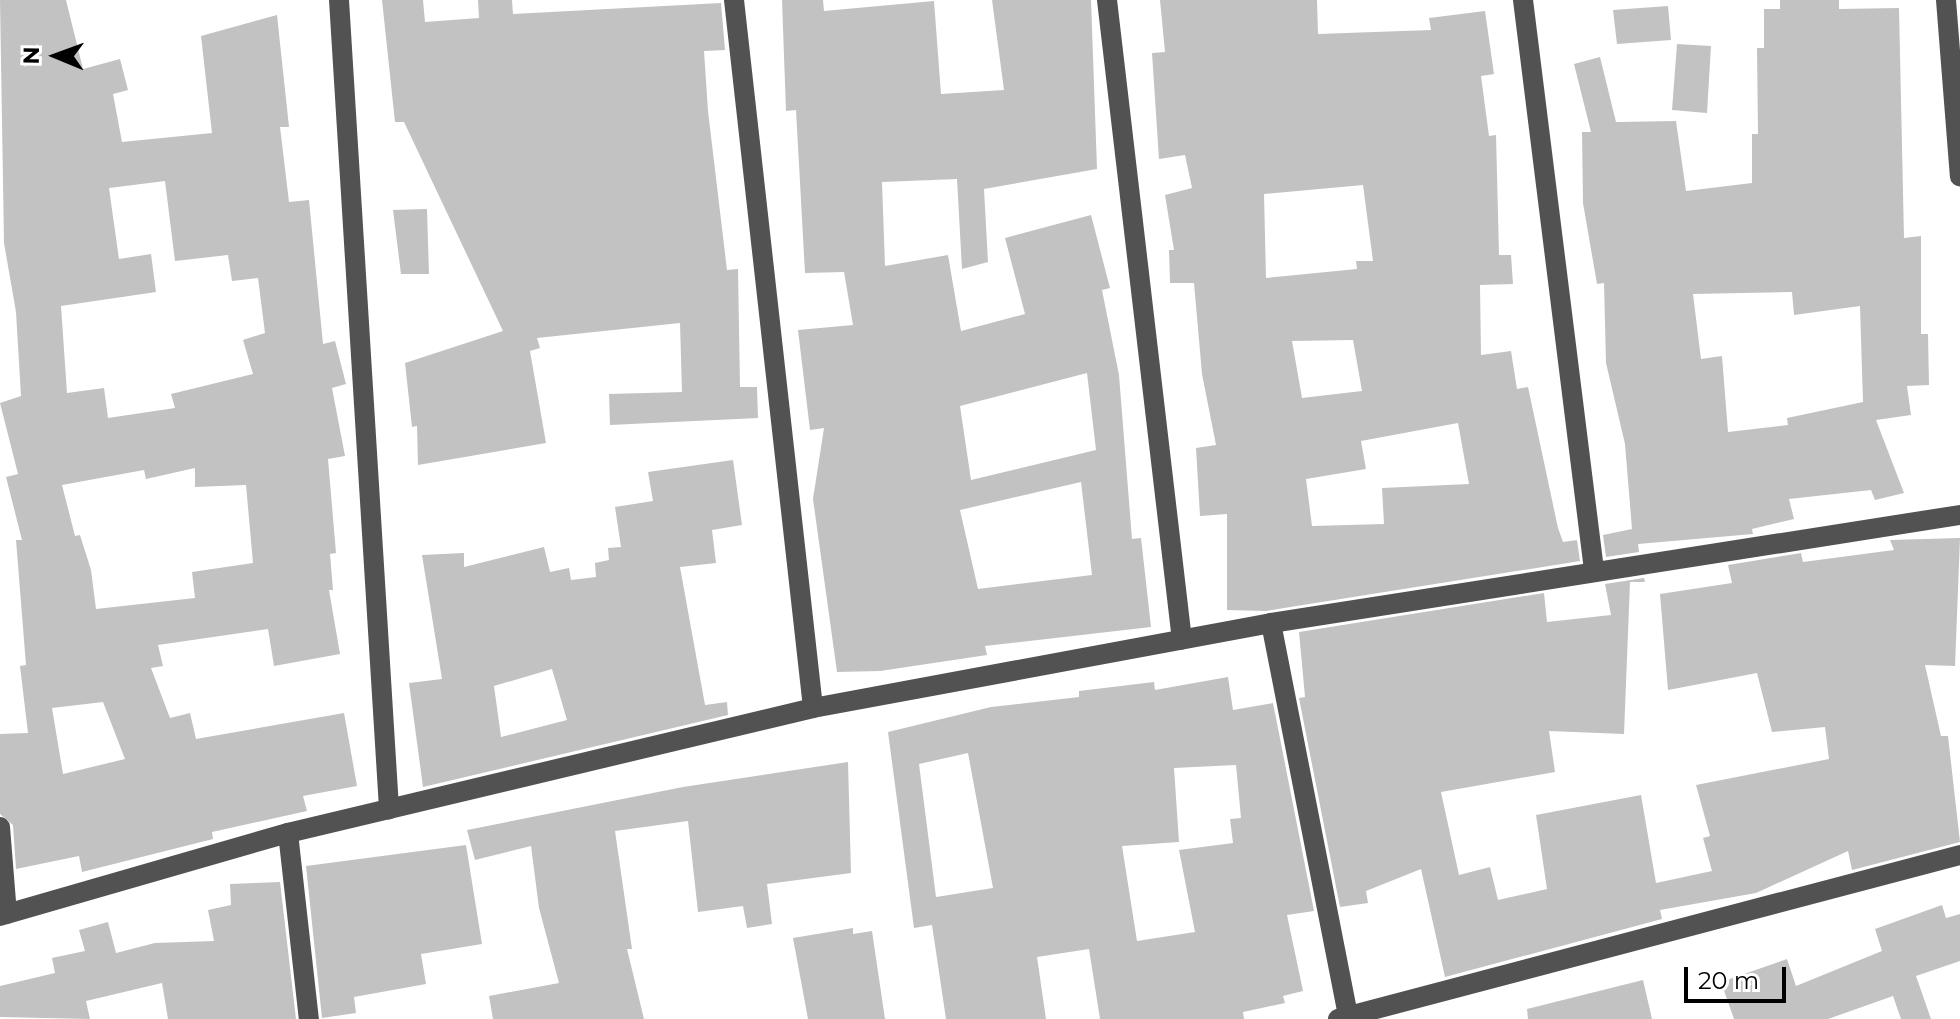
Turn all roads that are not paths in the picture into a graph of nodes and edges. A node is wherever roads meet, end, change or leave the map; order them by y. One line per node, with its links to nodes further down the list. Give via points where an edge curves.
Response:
1 (339, 0): 12 (street)
2 (734, 0): 11 (street)
3 (1107, 0): 10 (street)
4 (1523, 0): 8 (street)
5 (1946, 0): 6 (street)
6 (1960, 176)
7 (1960, 515): 8 (street)
8 (1594, 570): 9 (street)
9 (1271, 623): 10 (street); 17 (street)
10 (1182, 640): 11 (street)
11 (813, 708): 12 (street)
12 (389, 809): 14 (street)
13 (0, 827): 16 (street)
14 (288, 833): 16 (street); 18 (street)
15 (1960, 855): 17 (street)
16 (4, 915)
17 (1345, 1018)
18 (309, 1019)

